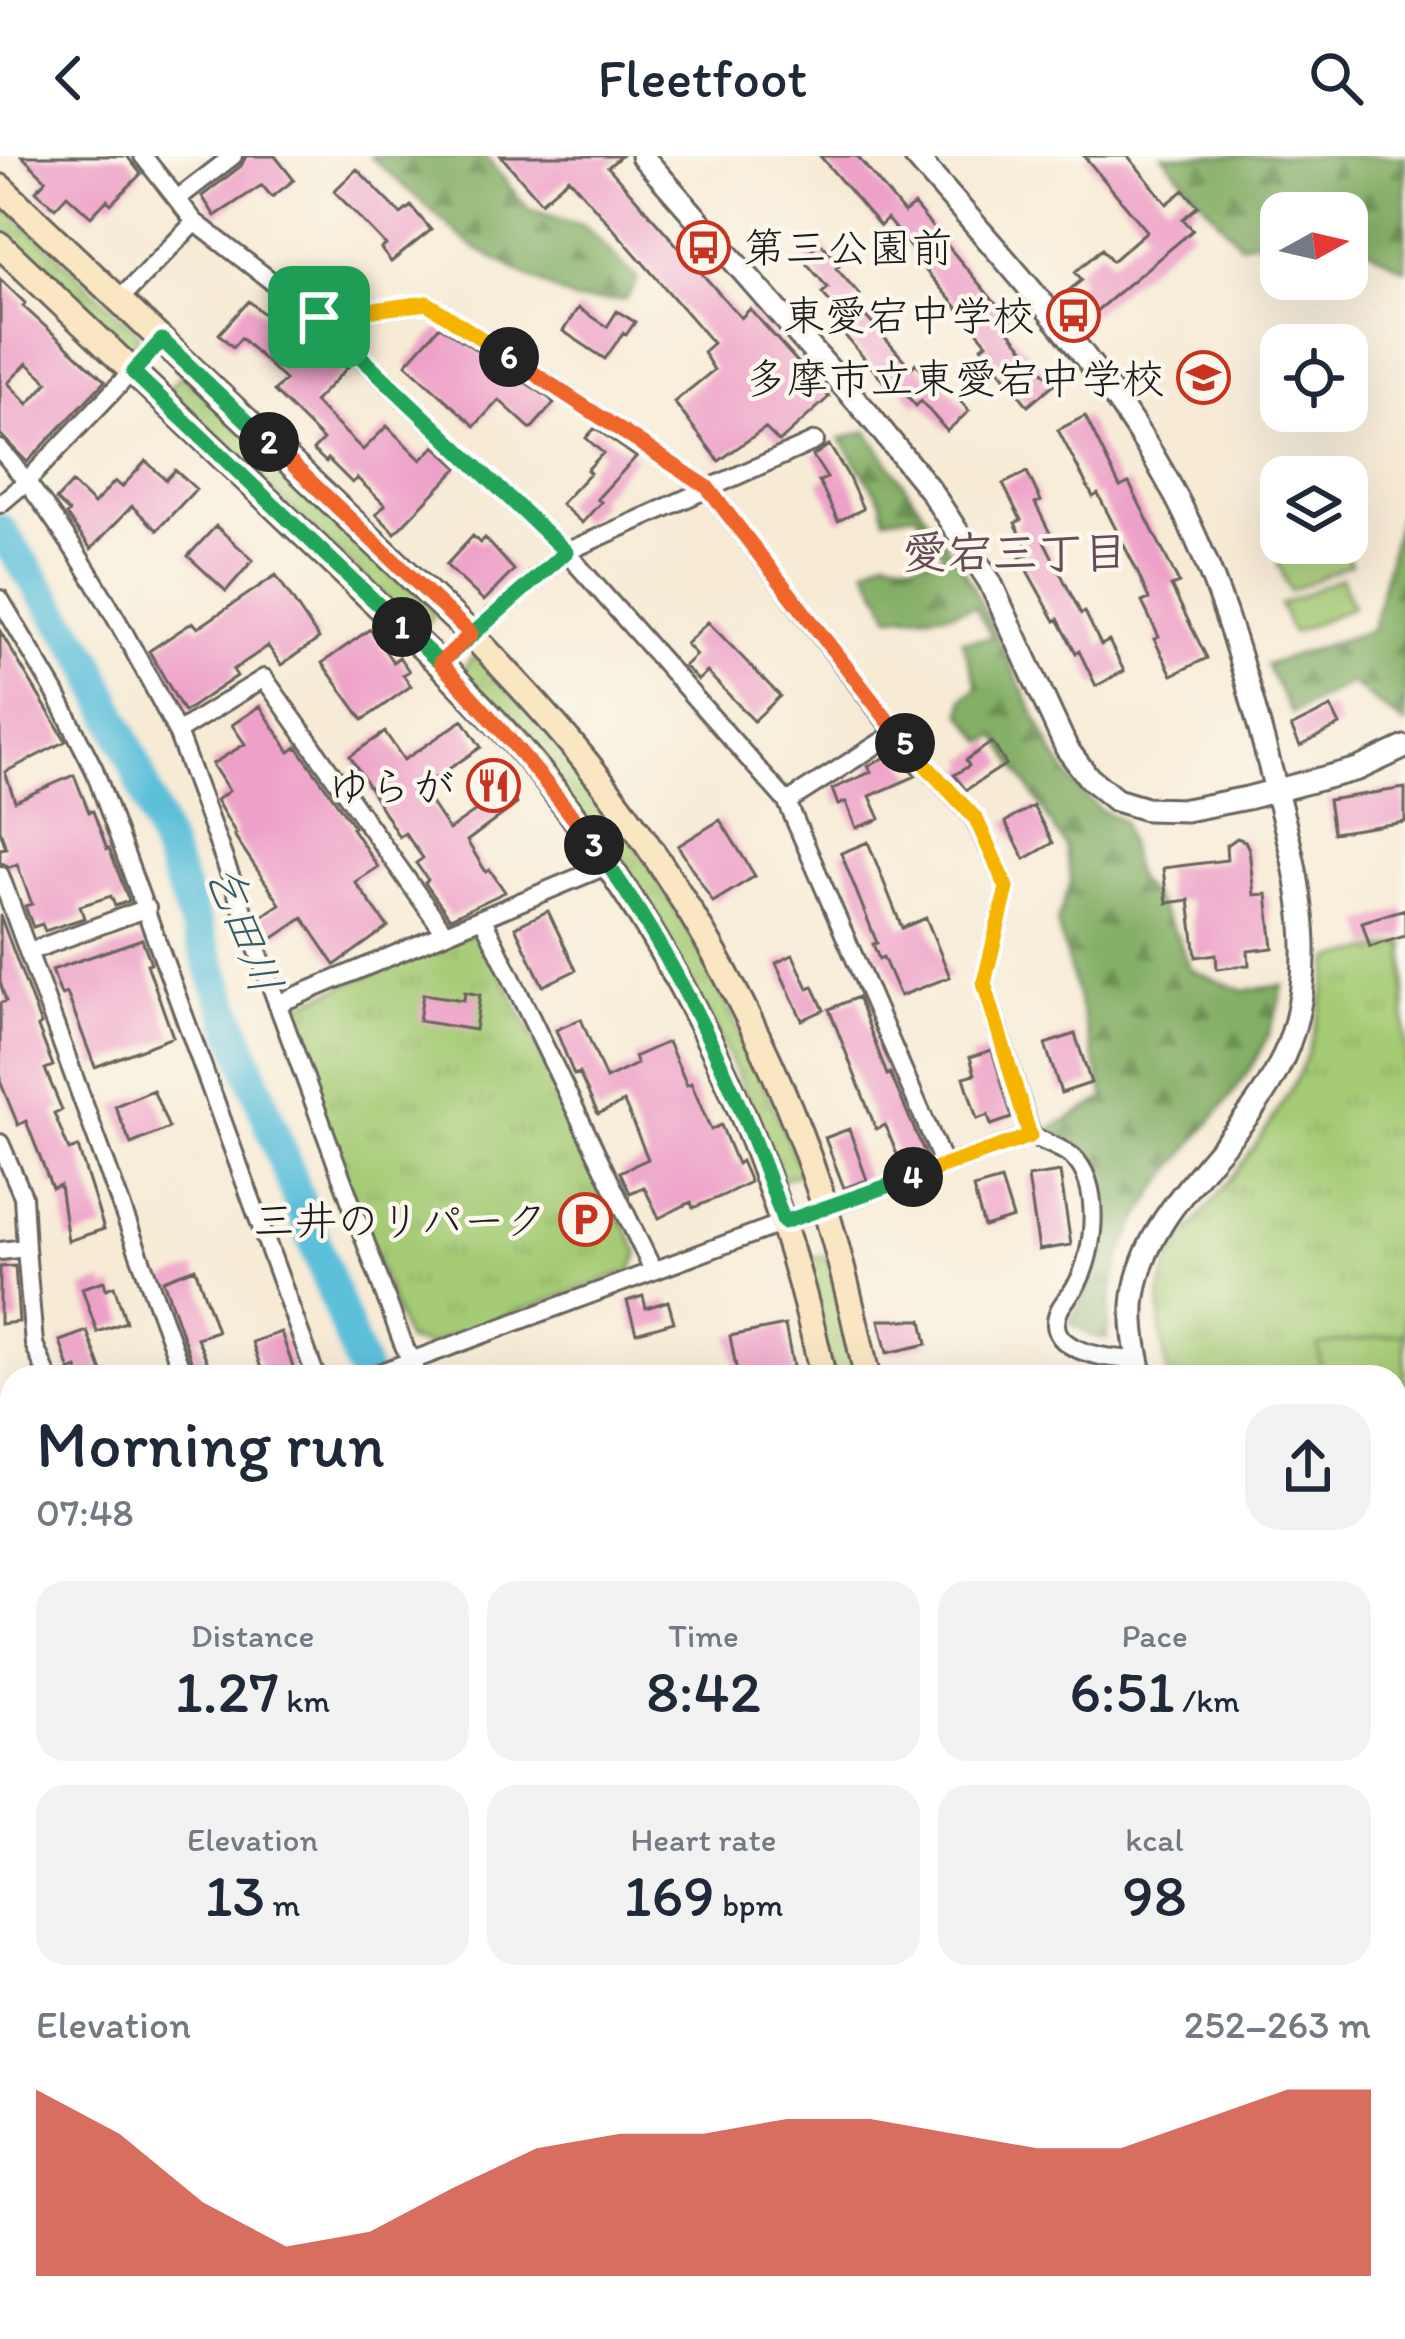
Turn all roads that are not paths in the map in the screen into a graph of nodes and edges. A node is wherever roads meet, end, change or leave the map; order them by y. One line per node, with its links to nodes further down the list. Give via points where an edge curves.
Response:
1 (143, 156): 6 (street)
2 (233, 156): 6 (street)
3 (642, 156): 24 (street, via 929,490 990,582 1066,749 1089,778 1116,800 1146,809 1186,810)
4 (915, 156): 24 (street, via 1077,349 1166,478 1225,611)
5 (0, 187): 9 (main road)
6 (177, 199): 7 (street)
7 (195, 222): 9 (street); 10 (street)
8 (0, 245): 12 (main road)
9 (119, 299): 11 (main road)
10 (319, 317): 15 (street, via 427,303); 17 (street)
11 (162, 340): 12 (street); 19 (main road)
12 (133, 372): 16 (street); 20 (main road)
13 (815, 441): 15 (street)
14 (0, 448): 16 (street)
15 (707, 487): 17 (street); 22 (street)
16 (14, 492): 21 (street, via 89,571)
17 (566, 552): 19 (street); 25 (street)
18 (0, 599): 28 (street, via 94,770)
19 (471, 634): 20 (street); 36 (main road, via 585,760 696,923 776,1080)
20 (440, 663): 26 (main road, via 549,783)
21 (177, 732): 30 (street, via 264,677); 32 (street)
22 (896, 733): 25 (street); 33 (street, via 976,819 1007,888 984,983)
23 (1405, 747): 24 (street, via 1358,769)
24 (1276, 790): 49 (street, via 1304,919 1298,1014 1268,1087 1154,1239 1133,1297)
25 (787, 802): 35 (street)
26 (608, 865): 29 (street); 37 (main road, via 700,1018)
27 (0, 875): 31 (street)
28 (147, 908): 31 (street); 43 (street)
29 (483, 919): 30 (street); 40 (street)
30 (445, 933): 32 (street)
31 (28, 952): 42 (street)
32 (277, 1004): 44 (street)
33 (1030, 1136): 35 (street); 48 (street, via 1072,1157 1091,1200 1088,1260 1059,1309 1059,1333 1074,1348)
34 (0, 1143): 38 (street, via 23,1196)
35 (944, 1165): 36 (street)
36 (825, 1208): 37 (street); 47 (main road)
37 (784, 1222): 40 (street); 46 (main road)
38 (26, 1248): 39 (street); 41 (street)
39 (0, 1251)
40 (653, 1270): 45 (street)
41 (43, 1365)
42 (180, 1365)
43 (312, 1365)
44 (413, 1365)
45 (425, 1365)
46 (821, 1365)
47 (865, 1365)
48 (1131, 1365)
49 (1140, 1365)

